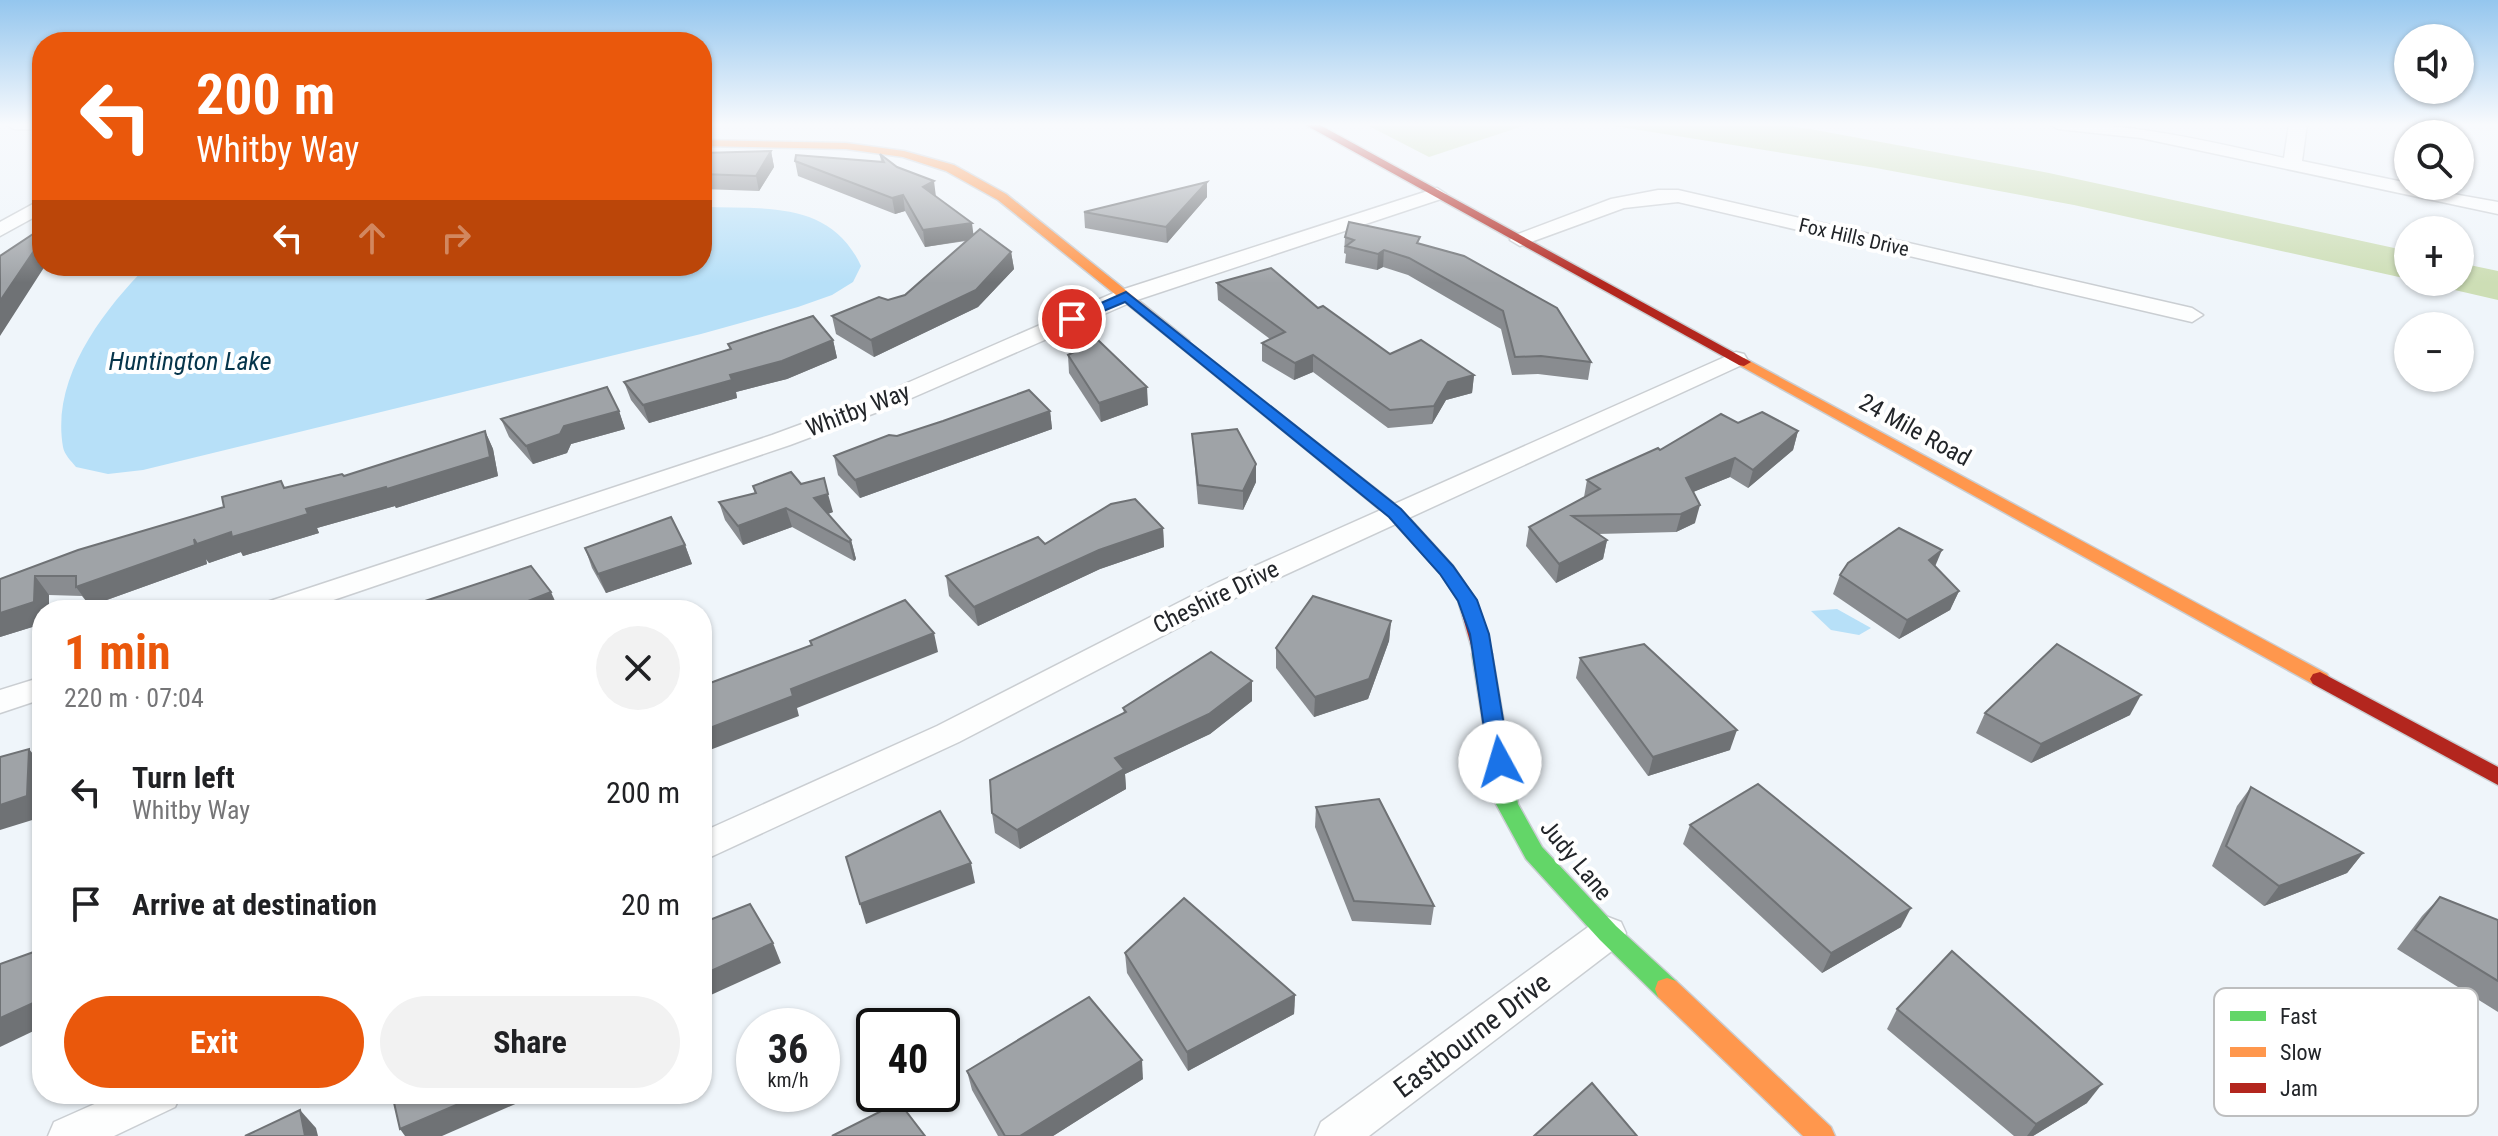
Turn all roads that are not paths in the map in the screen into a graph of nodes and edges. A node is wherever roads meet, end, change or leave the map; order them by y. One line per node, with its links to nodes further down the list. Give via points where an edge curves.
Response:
1 (966, 177): 9 (street, Judy Lane, via 1002,197)
2 (1406, 177): 4 (street, 24 Mile Road)
3 (2353, 177): 5 (street)
4 (1437, 194): 8 (street, 24 Mile Road); 9 (street, Whitby Way)
5 (2498, 208)
6 (32, 211): 7 (street)
7 (0, 230)
8 (1520, 240): 10 (street, Fox Hills Drive, via 1627,200 1651,194 1678,196); 11 (street, 24 Mile Road)
9 (1126, 296): 12 (street, Judy Lane); 13 (street, Whitby Way, via 883,402 781,440)
10 (2192, 315)
11 (1736, 359): 12 (street, Cheshire Drive); 16 (street, 24 Mile Road)
12 (1395, 513): 17 (street, Cheshire Drive, via 1229,589 948,734); 18 (street, Judy Lane, via 1467,600 1479,634 1507,804 1517,827 1534,853)
13 (304, 600)
14 (32, 691): 15 (street)
15 (0, 702)
16 (2498, 777)
17 (712, 842)
18 (1608, 933): 21 (street, Eastbourne Drive); 22 (street, Judy Lane)
19 (139, 1104): 20 (street)
20 (69, 1136)
21 (1336, 1136)
22 (1822, 1136)

